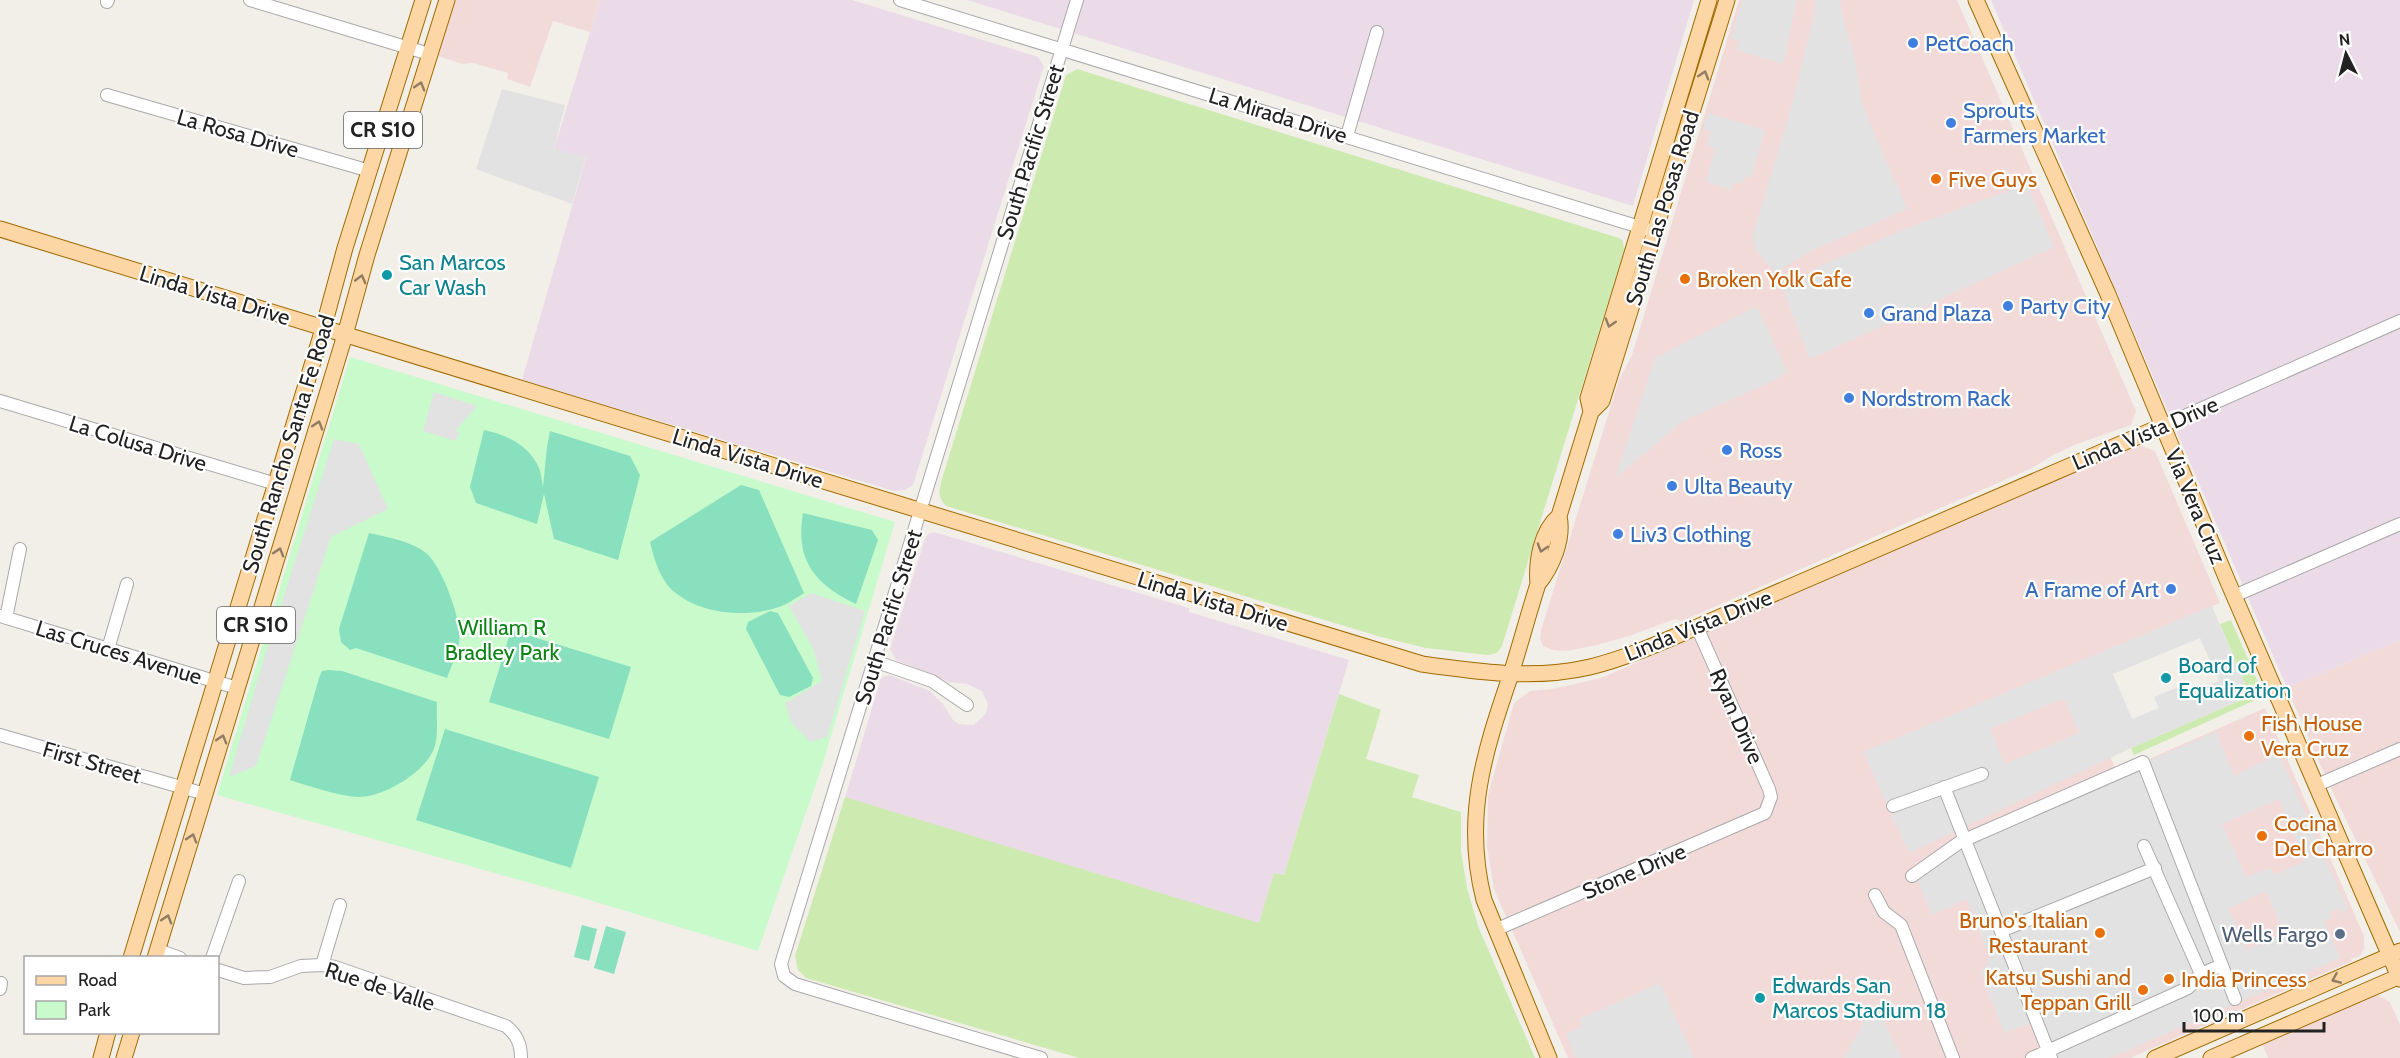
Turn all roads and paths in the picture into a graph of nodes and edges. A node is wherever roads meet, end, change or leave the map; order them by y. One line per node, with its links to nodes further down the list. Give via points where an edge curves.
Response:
1 (250, 0): 10 (street)
2 (423, 0): 10 (main road, South Rancho Santa Fe Road / CR S10)
3 (447, 0): 12 (main road, South Rancho Santa Fe Road / CR S10)
4 (900, 0): 11 (street, La Mirada Drive)
5 (1077, 0): 11 (street, South Pacific Street)
6 (1709, 0): 16 (main road, South Las Posas Road)
7 (1727, 0): 18 (main road, South Las Posas Road, one-way to 7)
8 (1976, 0): 24 (main road, Via Vera Cruz, via 2107,292)
9 (1377, 32): 14 (street)
10 (408, 47): 12 (street); 15 (main road, South Rancho Santa Fe Road / CR S10)
11 (1062, 49): 14 (street, La Mirada Drive); 26 (street, South Pacific Street)
12 (429, 54): 21 (main road, South Rancho Santa Fe Road / CR S10, one-way to 12)
13 (107, 95): 15 (street, La Rosa Drive)
14 (1347, 136): 16 (street, La Mirada Drive)
15 (370, 171): 20 (main road, South Rancho Santa Fe Road / CR S10)
16 (1640, 227): 18 (street, La Mirada Drive); 23 (main road, South Las Posas Road, one-way to 23, via 1588,398)
17 (0, 229): 20 (main road, Linda Vista Drive)
18 (1656, 232): 23 (main road, South Las Posas Road, via 1602,401)
19 (2400, 321): 24 (street, Linda Vista Drive)
20 (323, 329): 21 (main road, Linda Vista Drive); 25 (main road, South Rancho Santa Fe Road / CR S10)
21 (345, 335): 26 (main road, Linda Vista Drive); 37 (main road, South Rancho Santa Fe Road / CR S10, one-way to 21)
22 (0, 401): 25 (street, La Colusa Drive)
23 (1591, 412): 35 (main road, South Las Posas Road, via 1559,516 1562,528 1550,570 1538,584)
24 (2162, 426): 30 (main road, Via Vera Cruz); 32 (main road, Linda Vista Drive)
25 (276, 484): 36 (main road, South Rancho Santa Fe Road / CR S10)
26 (920, 512): 34 (street, South Pacific Street); 35 (main road, Linda Vista Drive, via 1422,664)
27 (2400, 524): 30 (street)
28 (20, 549): 31 (street)
29 (126, 584): 33 (street)
30 (2234, 596): 42 (main road, Via Vera Cruz)
31 (3, 617): 33 (street, Las Cruces Avenue)
32 (1697, 627): 35 (main road, Linda Vista Drive, via 1589,667); 46 (street, Ryan Drive, via 1769,789)
33 (108, 649): 36 (street, Las Cruces Avenue)
34 (874, 661): 38 (street, via 932,681); 74 (street, South Pacific Street, via 782,956 784,976 795,984)
35 (1511, 675): 55 (main road, South Las Posas Road, via 1486,749 1474,834 1478,873)
36 (216, 681): 37 (street, Las Cruces Avenue); 44 (main road, South Rancho Santa Fe Road / CR S10)
37 (237, 688): 45 (main road, South Rancho Santa Fe Road / CR S10, one-way to 37)
38 (967, 705)
39 (0, 735): 44 (street, First Street)
40 (2400, 748): 42 (street)
41 (1982, 774): 43 (street)
42 (2317, 785): 58 (main road, Via Vera Cruz)
43 (1944, 787): 47 (street); 48 (street)
44 (183, 788): 45 (street, First Street); 59 (main road, South Rancho Santa Fe Road / CR S10)
45 (205, 794): 57 (main road, South Rancho Santa Fe Road / CR S10, one-way to 45)
46 (1769, 806): 55 (street, Stone Drive, via 1757,818)
47 (1893, 806)
48 (1965, 840): 51 (street); 56 (street); 63 (street, via 2143,762)
49 (2144, 846): 50 (street)
50 (2155, 868): 56 (street); 65 (street)
51 (1912, 876)
52 (239, 881): 61 (street)
53 (1875, 895): 76 (street, via 1884,912 1901,926)
54 (340, 905): 62 (street)
55 (1496, 930): 75 (main road, South Las Posas Road)
56 (2001, 931): 70 (street)
57 (156, 954): 60 (street)
58 (2395, 954): 66 (main road, Via Vera Cruz); 78 (main road, one-way to 78)
59 (131, 956)
60 (172, 956)
61 (212, 956)
62 (322, 965): 64 (street, Rue de Valle, via 244,978); 73 (street, Rue de Valle, via 506,1026 514,1032)
63 (2222, 965): 65 (street); 67 (street)
64 (219, 970)
65 (2201, 974): 70 (street, via 2188,988)
66 (2400, 977): 79 (main road)
67 (2235, 999)
68 (107, 1034): 71 (main road)
69 (131, 1034): 72 (main road)
70 (2049, 1054): 77 (street)
71 (101, 1058)
72 (124, 1058)
73 (521, 1058)
74 (1041, 1058)
75 (1549, 1058)
76 (1953, 1058)
77 (2032, 1058)
78 (2155, 1058)
79 (2211, 1058)

